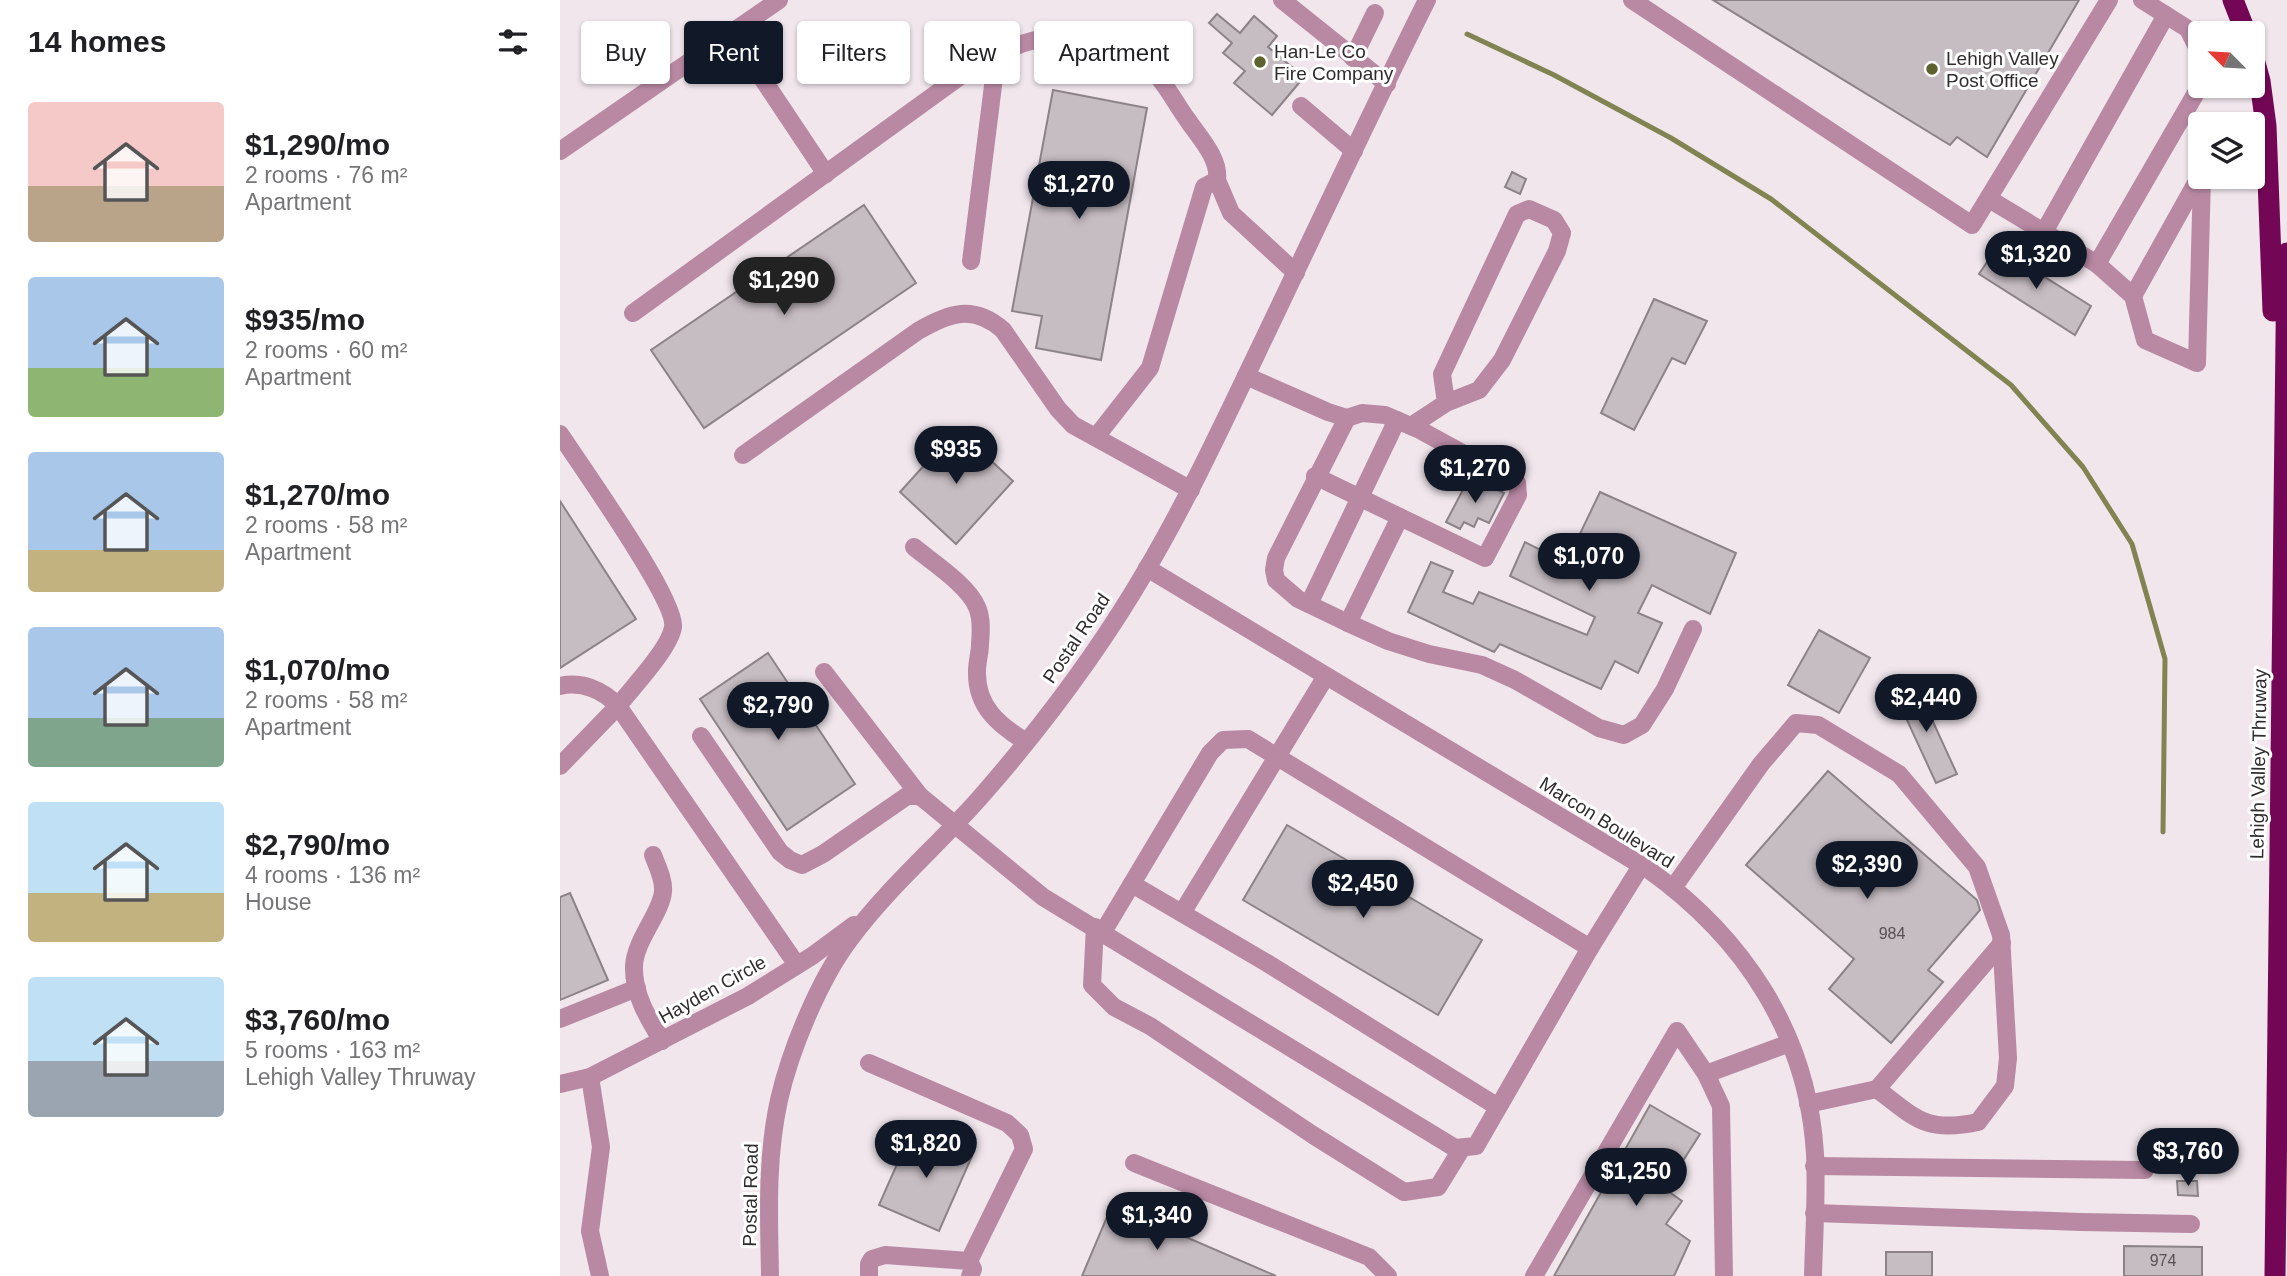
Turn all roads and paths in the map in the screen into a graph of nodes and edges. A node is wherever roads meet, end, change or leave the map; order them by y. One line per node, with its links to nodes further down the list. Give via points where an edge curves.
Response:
1 (779, 0): 10 (street)
2 (1282, 0): 14 (street)
3 (1427, 0): 19 (street, Postal Road)
4 (1632, 0): 29 (street, via 1972,225)
5 (2109, 0): 29 (street)
6 (2142, 0): 9 (street)
7 (2233, 0): 11 (highway)
8 (1375, 13): 14 (street)
9 (2166, 15): 12 (street); 30 (street)
10 (749, 21)
11 (2241, 21)
12 (2188, 29)
13 (1020, 44): 26 (street, via 1065,35 1090,38 1135,56 1154,71 1212,155)
14 (1353, 58): 19 (street)
15 (684, 66): 23 (street)
16 (766, 84): 25 (street)
17 (950, 84): 25 (street)
18 (993, 84): 32 (street)
19 (1387, 84): 24 (street, Postal Road)
20 (2193, 98): 33 (street)
21 (2262, 98): 50 (highway)
22 (1301, 106): 24 (street)
23 (560, 151)
24 (1354, 151): 34 (street, Postal Road)
25 (826, 174): 36 (street)
26 (1217, 180): 34 (street, via 1231,213); 42 (street, via 1204,187 1150,368)
27 (2194, 189): 35 (street)
28 (2201, 189): 35 (street, via 2197,363 2145,340)
29 (1989, 199): 30 (street)
30 (2044, 232): 33 (street)
31 (2287, 253): 50 (highway, Lehigh Valley Thruway)
32 (971, 261)
33 (2097, 264): 35 (street)
34 (1296, 273): 37 (street, Postal Road)
35 (2133, 296)
36 (634, 313)
37 (1246, 376): 39 (street); 45 (street, Postal Road)
38 (1446, 403): 38 (street, via 1479,390 1502,360 1557,251 1562,233 1554,220 1529,209 1517,214 1442,374); 40 (street)
39 (1347, 418): 40 (street, via 1362,413 1385,415); 44 (street)
40 (1404, 423): 46 (street); 47 (street, via 1517,484 1518,495 1485,558)
41 (560, 434): 57 (street, via 661,589 673,618 668,642)
42 (1096, 438): 43 (street, via 1073,425 1058,409 992,320 978,314 957,314 918,331); 45 (street)
43 (743, 455)
44 (1315, 476): 46 (street); 51 (street, via 1274,570 1276,580)
45 (1191, 490): 49 (street, Postal Road)
46 (1360, 498): 47 (street); 51 (street)
47 (1400, 517): 52 (street)
48 (914, 547): 59 (street, via 967,592 977,607 981,696 988,713)
49 (1147, 568): 55 (street, Marcon Boulevard); 59 (street, Postal Road, via 1086,663)
50 (2283, 572): 99 (highway, Lehigh Valley Thruway)
51 (1309, 604): 52 (street)
52 (1348, 623): 53 (street, via 1429,654 1482,665 1599,728 1624,735 1648,716)
53 (1693, 629)
54 (824, 673): 62 (street)
55 (1326, 676): 60 (street); 65 (street, Marcon Boulevard)
56 (560, 686): 57 (street, via 594,688)
57 (618, 706): 61 (street); 73 (street)
58 (701, 736): 62 (street, via 780,852 802,865 907,796)
59 (1026, 742): 63 (street, Postal Road)
60 (1276, 756): 66 (street, via 1248,739 1223,740 1210,753); 69 (street); 72 (street)
61 (560, 766)
62 (920, 796): 63 (street)
63 (955, 824): 68 (street, Postal Road); 70 (street, via 1043,897)
64 (653, 855): 74 (street, via 663,894 634,965)
65 (1641, 866): 67 (street, Marcon Boulevard); 72 (street)
66 (1132, 884): 69 (street); 70 (street)
67 (1673, 888): 71 (street, via 1761,764 1796,723 1818,725 1899,774 1977,867); 77 (street, Marcon Boulevard, via 1733,945 1769,998)
68 (874, 911): 73 (street, Hayden Circle); 93 (street, Postal Road, via 833,966 792,1058 780,1097 768,1178)
69 (1182, 914): 84 (street)
70 (1099, 930): 85 (street, via 1455,1148); 85 (street, via 1092,985 1114,1007 1404,1192 1438,1187)
71 (2002, 943): 82 (street); 82 (street, via 2008,1058 2005,1086 1979,1122 1955,1127 1920,1122)
72 (1590, 948): 84 (street)
73 (797, 965): 76 (street, Hayden Circle)
74 (637, 988): 75 (street); 76 (street, via 642,1009)
75 (560, 1019)
76 (662, 1041): 80 (street, Hayden Circle)
77 (1790, 1043): 79 (street); 83 (street, Marcon Boulevard)
78 (869, 1063): 91 (street, via 1007,1123 1020,1135 1024,1149)
79 (1706, 1074): 96 (street, via 1678,1031); 97 (street, via 1721,1106)
80 (590, 1077): 81 (street, Hayden Circle); 92 (street, via 601,1147 590,1231)
81 (560, 1084)
82 (1877, 1089): 83 (street)
83 (1808, 1104): 87 (street, Marcon Boulevard)
84 (1498, 1107): 85 (street, via 1476,1146)
85 (1462, 1147)
86 (1134, 1163): 95 (street, via 1369,1257)
87 (1814, 1166): 88 (street); 89 (street, Marcon Boulevard)
88 (2145, 1170)
89 (1814, 1213): 90 (street); 98 (street, Marcon Boulevard)
90 (2191, 1224)
91 (970, 1268): 94 (street, via 885,1255 872,1259)
92 (600, 1276)
93 (770, 1276)
94 (869, 1276)
95 (1388, 1276)
96 (1534, 1276)
97 (1724, 1276)
98 (1814, 1276)
99 (2275, 1276)

